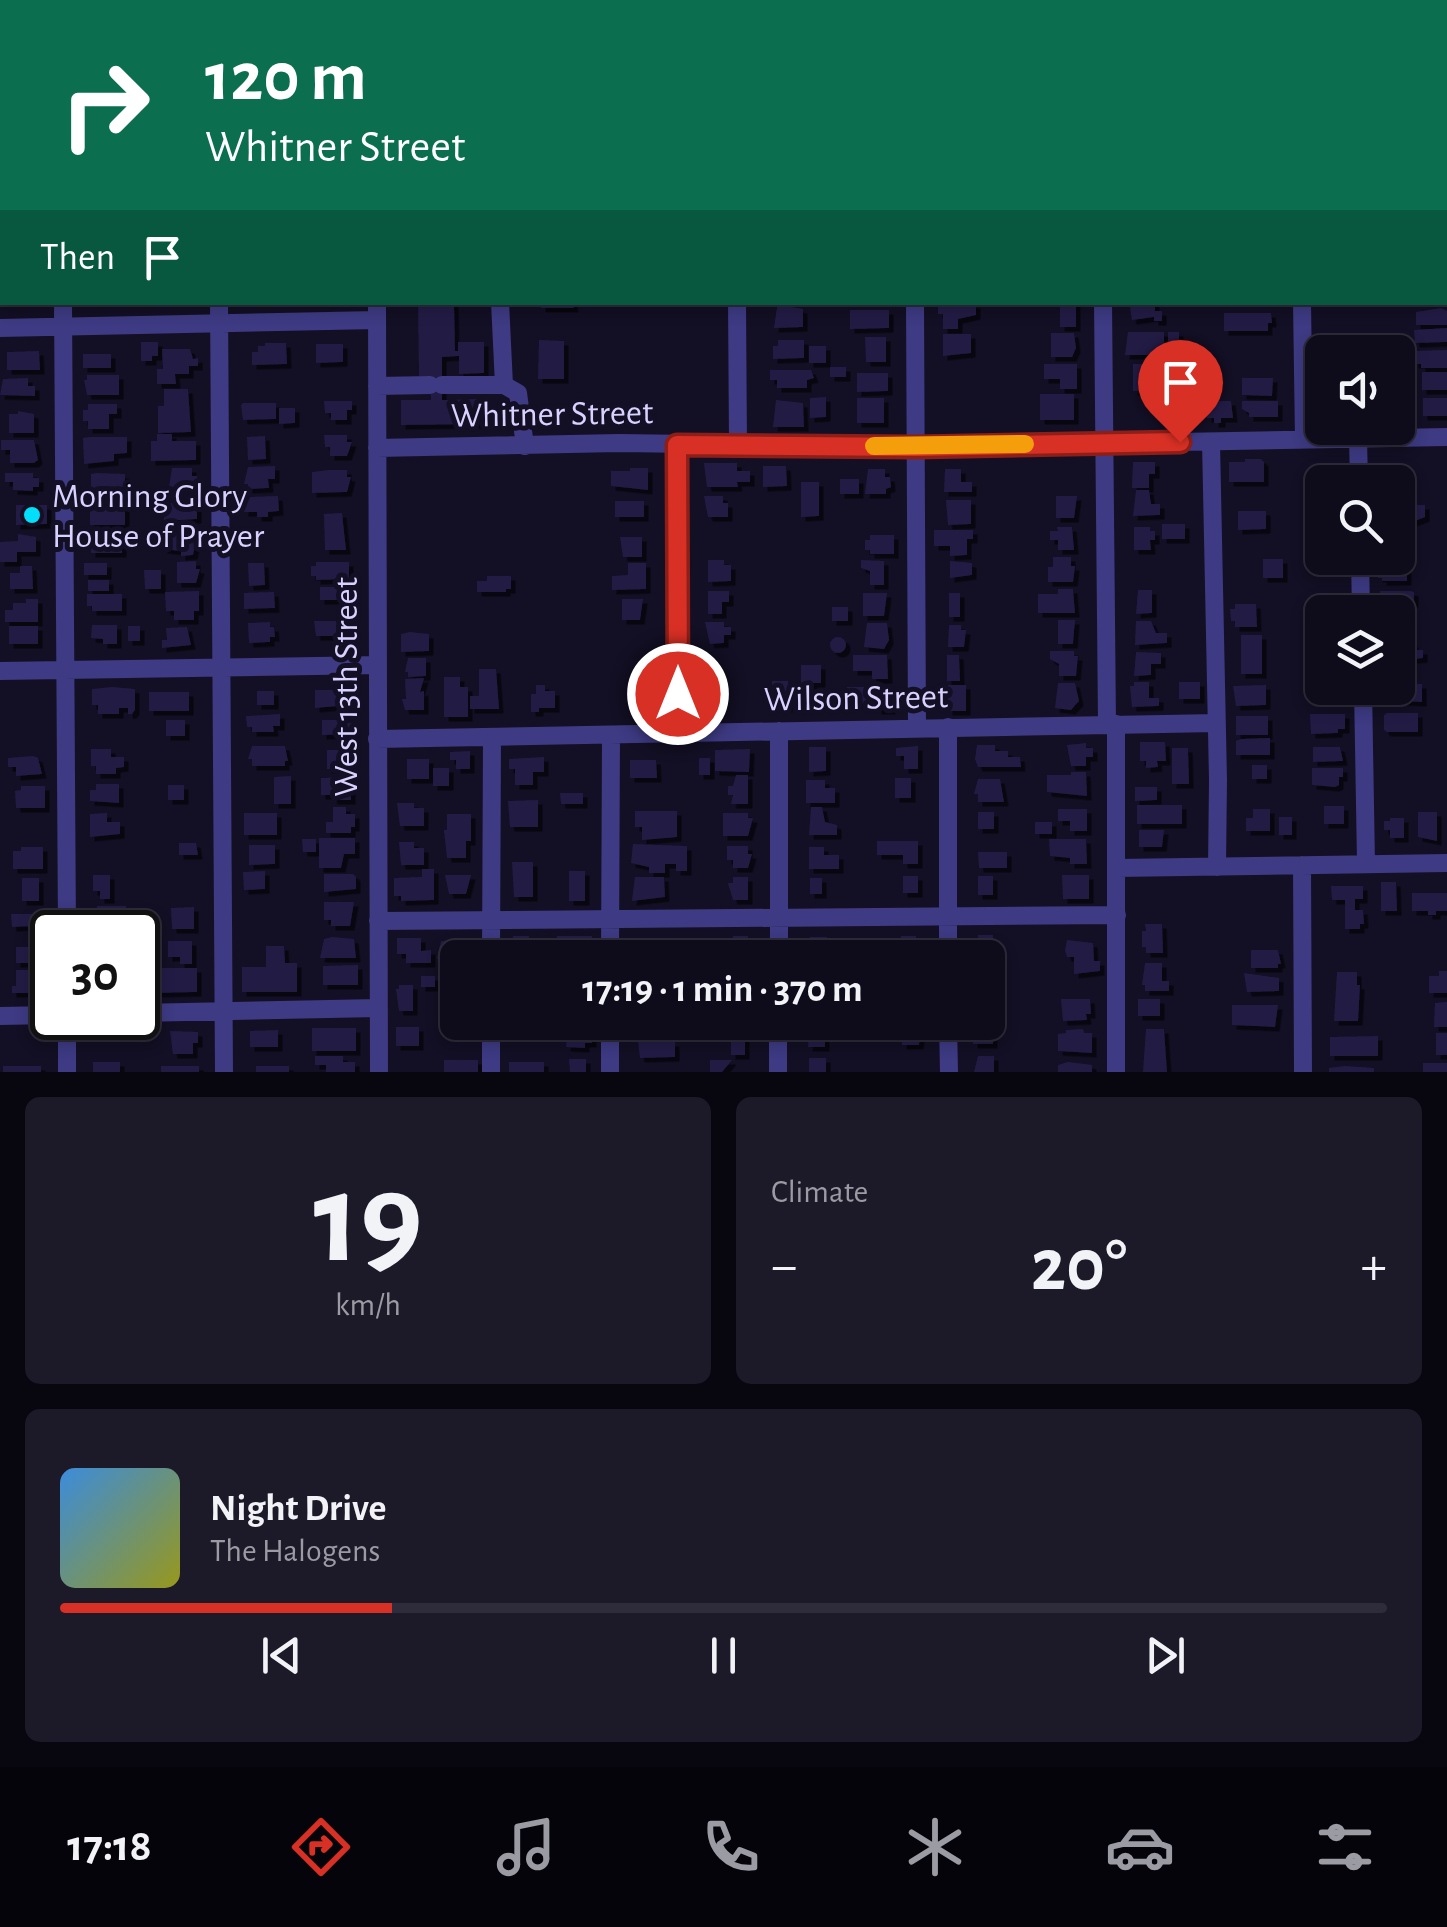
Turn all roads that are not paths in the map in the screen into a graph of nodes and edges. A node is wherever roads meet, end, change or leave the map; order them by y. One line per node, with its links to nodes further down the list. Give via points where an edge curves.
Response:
1 (63, 305): 10 (street)
2 (219, 305): 9 (street)
3 (500, 305): 12 (street)
4 (738, 305): 20 (street)
5 (915, 305): 22 (street)
6 (1102, 305): 17 (street)
7 (1302, 305): 16 (street)
8 (377, 311): 9 (street); 13 (street, West 13th Street)
9 (219, 324): 10 (street); 25 (street)
10 (63, 326): 11 (street); 26 (street)
11 (0, 328)
12 (504, 385): 13 (street); 21 (street, via 518,392)
13 (377, 386): 23 (street, West 13th Street)
14 (1447, 437): 15 (street, Whitner Street)
15 (1415, 438)
16 (1304, 440): 18 (street, Whitner Street)
17 (1104, 442): 18 (street, Whitner Street); 22 (street, Whitner Street); 30 (street)
18 (1210, 442): 29 (street)
19 (677, 445): 20 (street, Whitner Street); 21 (street, Whitner Street); 34 (street)
20 (738, 445): 22 (street, Whitner Street)
21 (525, 446): 23 (street, Whitner Street)
22 (916, 447): 32 (street)
23 (377, 448): 24 (street, West 13th Street)
24 (378, 665): 25 (street); 37 (street, West 13th Street)
25 (221, 667): 26 (street); 55 (street)
26 (65, 669): 27 (street); 43 (street)
27 (0, 672)
28 (1363, 705): 39 (street)
29 (1216, 723): 30 (street, Wilson Street); 41 (street)
30 (1111, 724): 31 (street, Wilson Street); 42 (street)
31 (948, 727): 32 (street, Wilson Street); 45 (street)
32 (917, 728): 33 (street, Wilson Street)
33 (779, 731): 34 (street, Wilson Street); 46 (street)
34 (678, 734): 35 (street, Wilson Street)
35 (611, 736): 36 (street, Wilson Street); 47 (street)
36 (492, 738): 37 (street, Wilson Street); 48 (street)
37 (377, 740): 49 (street, West 13th Street)
38 (1447, 863): 39 (street)
39 (1366, 864): 40 (street)
40 (1302, 865): 41 (street); 72 (street)
41 (1217, 867): 42 (street)
42 (1117, 868): 44 (street)
43 (66, 910)
44 (1116, 915): 45 (street); 71 (street)
45 (948, 917): 46 (street); 53 (street)
46 (779, 918): 47 (street); 52 (street)
47 (610, 919): 48 (street); 51 (street)
48 (492, 920): 49 (street); 50 (street)
49 (378, 921): 54 (street, West 13th Street)
50 (491, 940)
51 (610, 940)
52 (778, 940)
53 (948, 940)
54 (378, 1008): 55 (street); 66 (street, West 13th Street)
55 (223, 1011): 56 (street); 65 (street)
56 (160, 1012)
57 (30, 1015): 58 (street)
58 (0, 1016)
59 (67, 1040): 64 (street)
60 (491, 1040): 67 (street)
61 (610, 1040): 68 (street)
62 (778, 1040): 69 (street)
63 (948, 1040): 70 (street)
64 (68, 1072)
65 (224, 1072)
66 (378, 1072)
67 (491, 1072)
68 (610, 1072)
69 (778, 1072)
70 (948, 1072)
71 (1116, 1072)
72 (1303, 1072)

